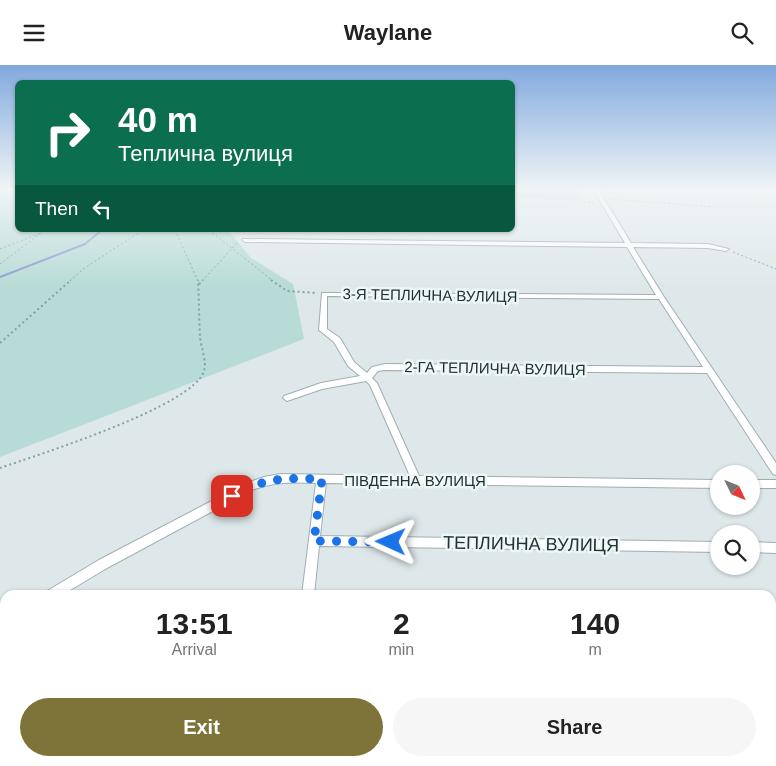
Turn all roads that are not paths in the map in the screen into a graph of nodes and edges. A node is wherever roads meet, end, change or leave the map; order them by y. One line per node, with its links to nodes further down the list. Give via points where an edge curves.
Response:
1 (615, 222): 3 (street)
2 (245, 239): 3 (street)
3 (629, 245): 4 (street); 5 (street)
4 (726, 249)
5 (662, 297): 6 (street); 7 (street, 3-Я ТЕПЛИЧНА ВУЛИЦЯ, via 324,294 323,330 336,340 352,364)
6 (710, 371): 7 (street, 2-ГА ТЕПЛИЧНА ВУЛИЦЯ, via 385,367 374,369); 9 (street)
7 (367, 377): 8 (street, 2-ГА ТЕПЛИЧНА ВУЛИЦЯ, via 321,386); 11 (street, 3-Я ТЕПЛИЧНА ВУЛИЦЯ, via 378,394)
8 (287, 398)
9 (776, 471)
10 (322, 479): 11 (street, ПІВДЕННА ВУЛИЦЯ); 15 (street); 19 (street, ПІВДЕННА ВУЛИЦЯ, via 280,478 248,487)
11 (416, 479): 12 (street, ПІВДЕННА ВУЛИЦЯ)
12 (710, 483)
13 (760, 484): 14 (street)
14 (776, 484)
15 (314, 541): 16 (street, ТЕПЛИЧНА ВУЛИЦЯ); 20 (street)
16 (710, 547)
17 (760, 547): 18 (street)
18 (776, 548)
19 (60, 590)
20 (309, 590)

